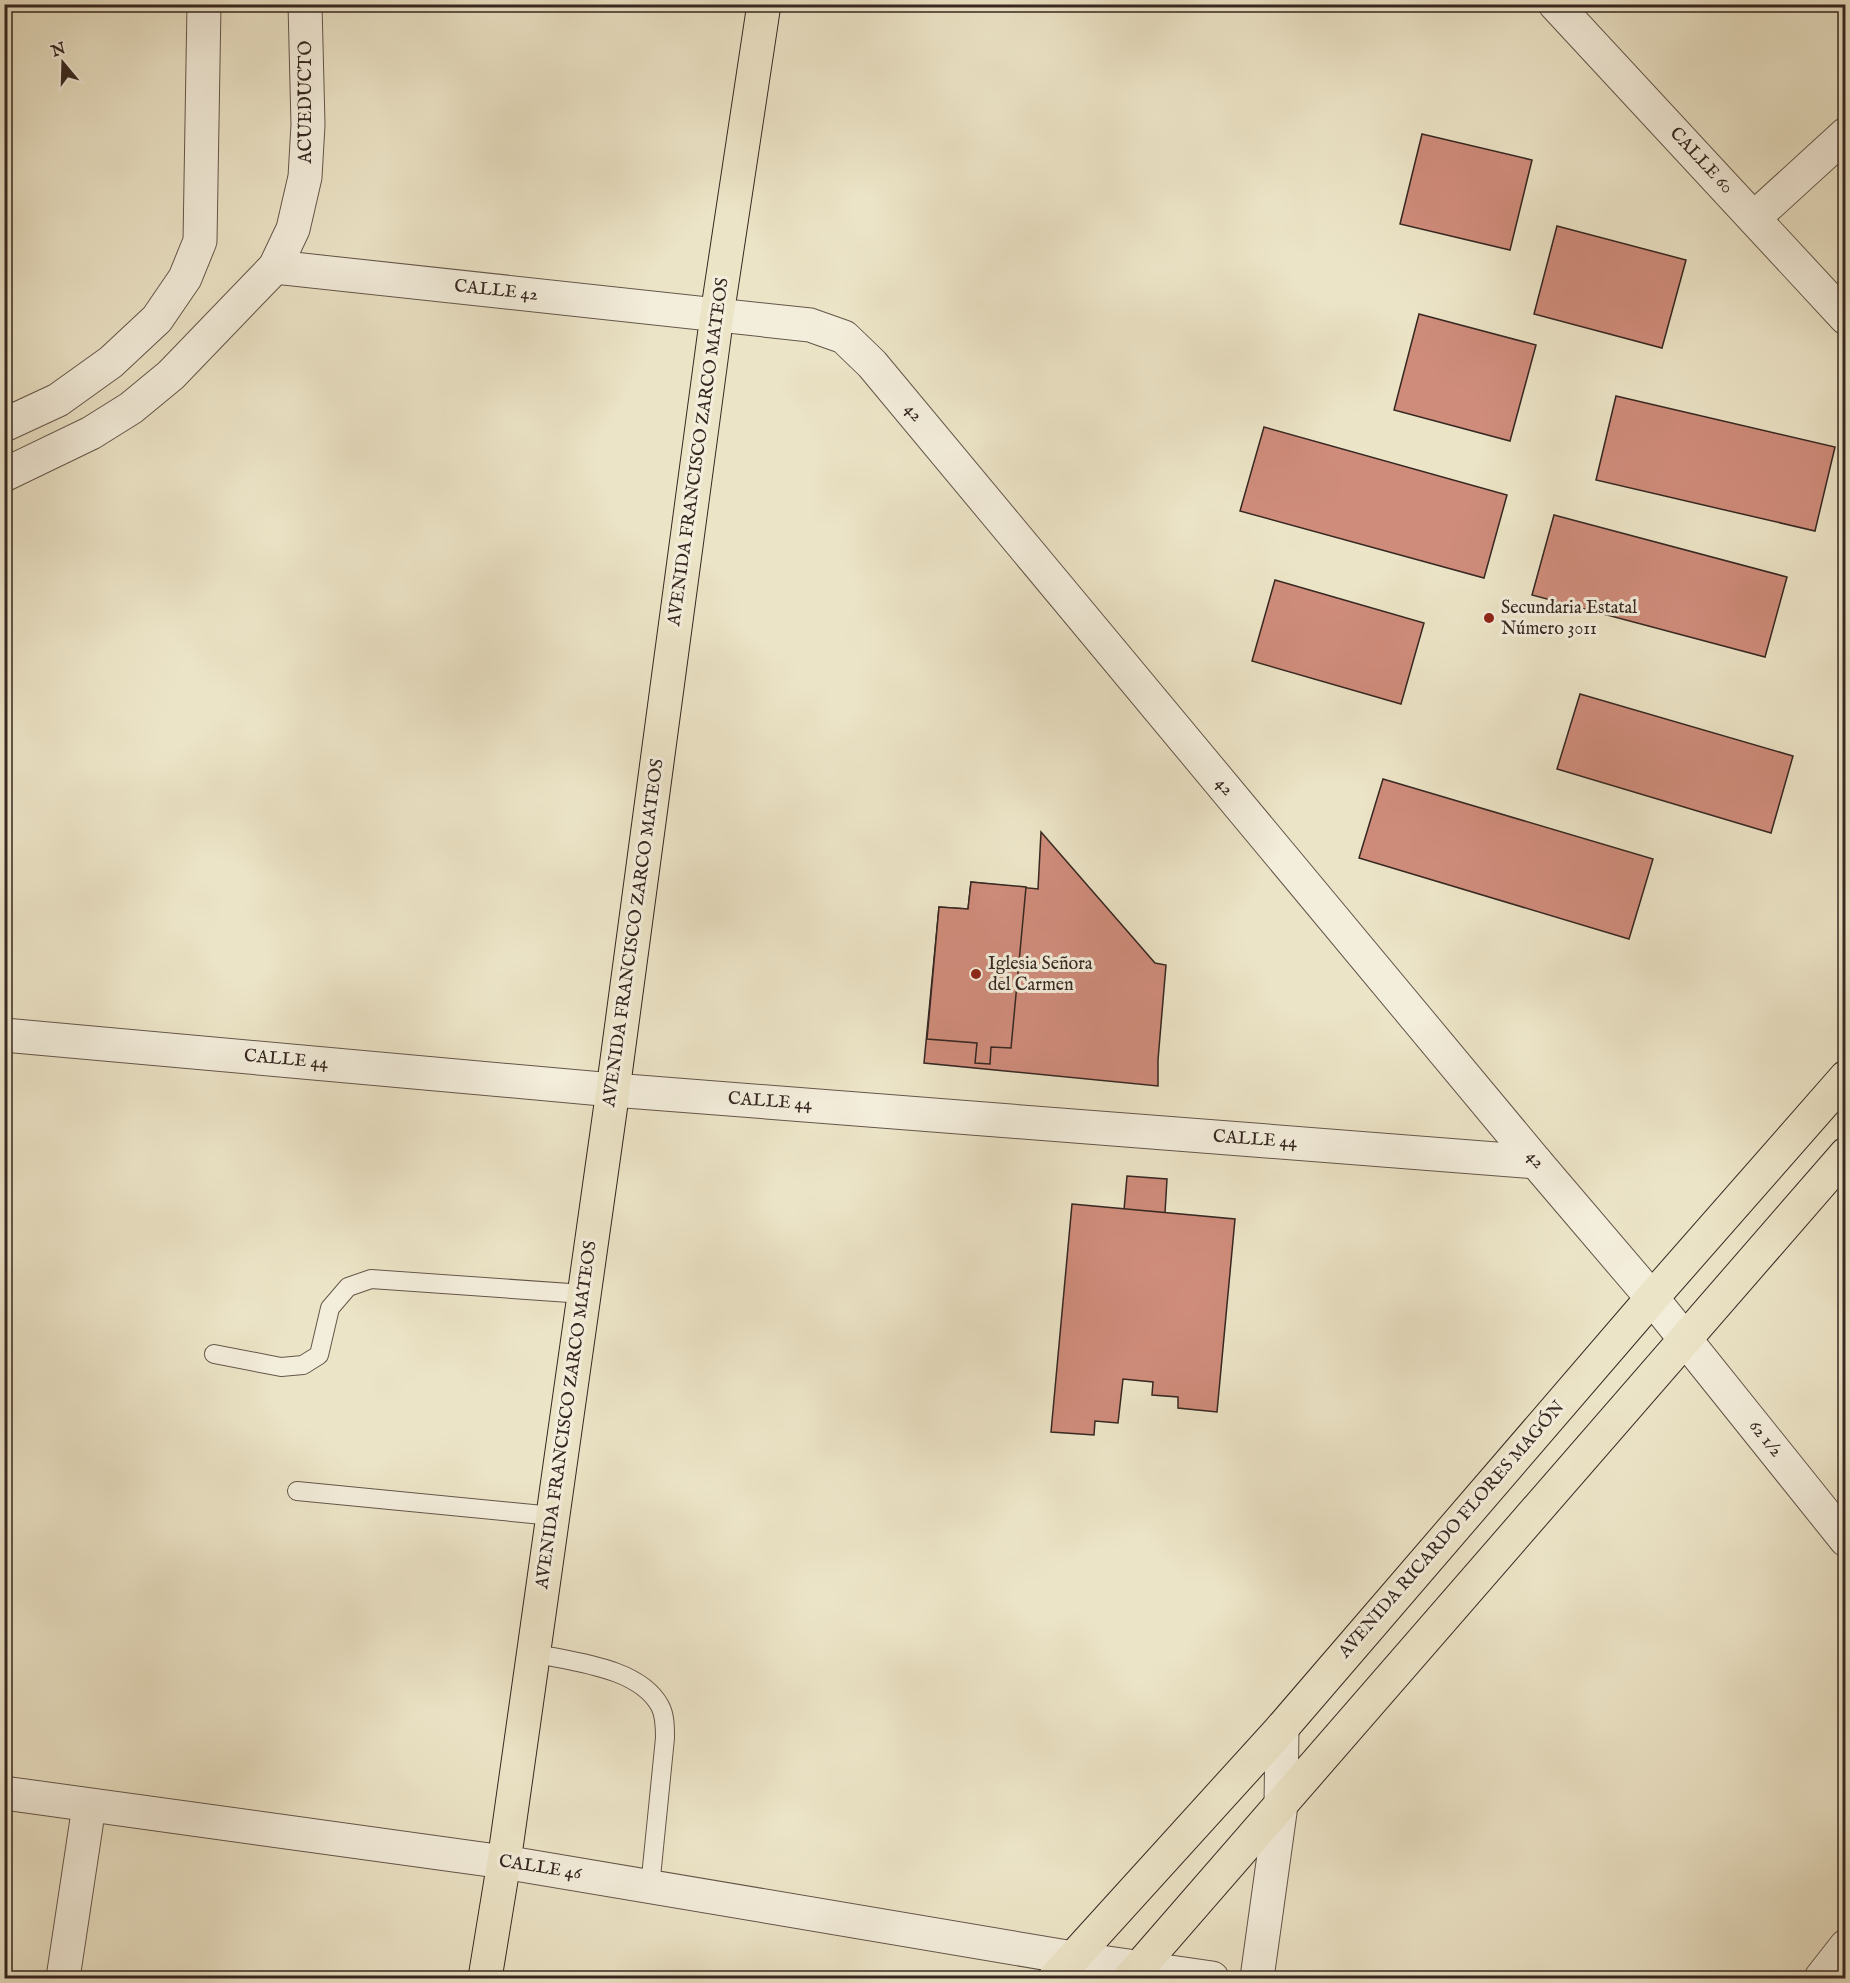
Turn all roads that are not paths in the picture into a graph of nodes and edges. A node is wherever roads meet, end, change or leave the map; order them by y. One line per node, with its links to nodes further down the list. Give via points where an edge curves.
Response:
1 (204, 4): 10 (street, via 200,241 185,278 158,319 111,362 58,400)
2 (305, 4): 7 (street, ACUEDUCTO, via 305,177 293,229)
3 (764, 4): 8 (main road, AVENIDA FRANCISCO ZARCO MATEOS)
4 (1557, 5): 6 (street, CALLE 60)
5 (1845, 134): 6 (street)
6 (1754, 218): 9 (street, CALLE 60)
7 (275, 267): 8 (street, CALLE 42); 11 (street, ACUEDUCTO, via 171,375 131,408 91,433)
8 (717, 315): 14 (main road, AVENIDA FRANCISCO ZARCO MATEOS); 16 (street, 42, via 810,325 844,337 872,364)
9 (1845, 318)
10 (4, 425)
11 (4, 475)
12 (4, 1035): 14 (street, CALLE 44)
13 (1845, 1077): 18 (main road, AVENIDA RICARDO FLORES MAGÓN)
14 (613, 1090): 16 (street, CALLE 44); 17 (main road, AVENIDA FRANCISCO ZARCO MATEOS)
15 (1845, 1154): 19 (main road)
16 (1536, 1162): 18 (street, 42)
17 (584, 1294): 20 (lane, via 371,1279 348,1287 330,1308 319,1355 303,1365 281,1367); 22 (main road, AVENIDA FRANCISCO ZARCO MATEOS)
18 (1652, 1298): 19 (street, 42); 25 (main road, AVENIDA RICARDO FLORES MAGÓN)
19 (1684, 1338): 23 (street, 62 1/2); 27 (main road)
20 (214, 1354)
21 (297, 1491): 22 (lane)
22 (553, 1516): 24 (main road, AVENIDA FRANCISCO ZARCO MATEOS)
23 (1845, 1540)
24 (533, 1653): 29 (main road, AVENIDA FRANCISCO ZARCO MATEOS); 30 (lane, via 630,1677 659,1705 666,1738)
25 (1282, 1728): 27 (street); 32 (main road, AVENIDA RICARDO FLORES MAGÓN)
26 (4, 1793): 28 (street, CALLE 46)
27 (1281, 1805): 33 (main road); 37 (street)
28 (89, 1806): 29 (street, CALLE 46); 34 (street)
29 (504, 1862): 30 (street, CALLE 46); 35 (main road, AVENIDA FRANCISCO ZARCO MATEOS)
30 (650, 1887): 32 (street, CALLE 46)
31 (1845, 1946): 38 (street)
32 (1064, 1968): 33 (street, CALLE 46)
33 (1135, 1973): 36 (street, CALLE 46)
34 (63, 1978)
35 (486, 1978)
36 (1212, 1978)
37 (1257, 1978)
38 (1821, 1978)

